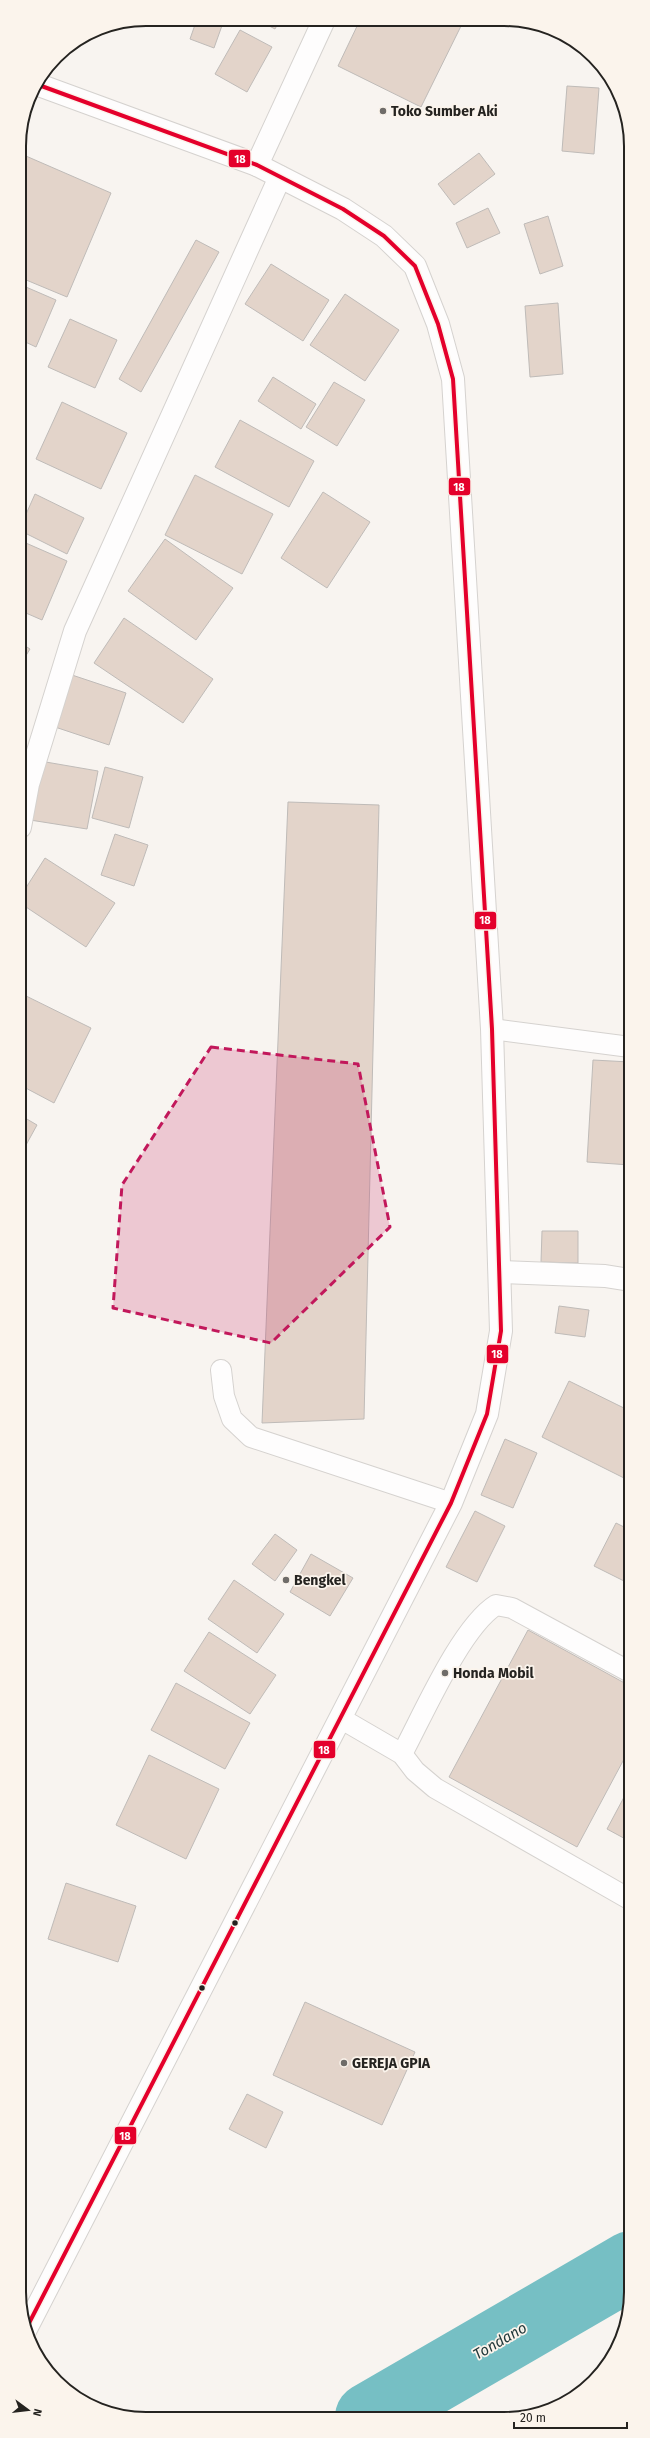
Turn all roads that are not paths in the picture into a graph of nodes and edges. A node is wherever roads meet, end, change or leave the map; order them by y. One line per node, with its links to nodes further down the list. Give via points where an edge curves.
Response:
1 (321, 26): 3 (main road)
2 (42, 86): 3 (main road)
3 (257, 165): 4 (main road)
4 (280, 177): 5 (main road, via 74,631); 6 (main road, via 343,209 384,236 415,266 438,324 453,379)
5 (26, 795)
6 (492, 1029): 7 (lane); 8 (main road)
7 (624, 1046)
8 (500, 1272): 9 (main road); 11 (main road, via 501,1331 488,1414)
9 (624, 1279)
10 (221, 1370): 11 (lane, via 224,1396 232,1420 251,1438)
11 (451, 1503): 13 (main road)
12 (624, 1669): 14 (lane, via 512,1608 496,1605 484,1613 459,1647)
13 (340, 1718): 14 (lane); 16 (main road)
14 (402, 1754): 15 (lane, via 415,1771 434,1788)
15 (624, 1896)
16 (30, 2321)

